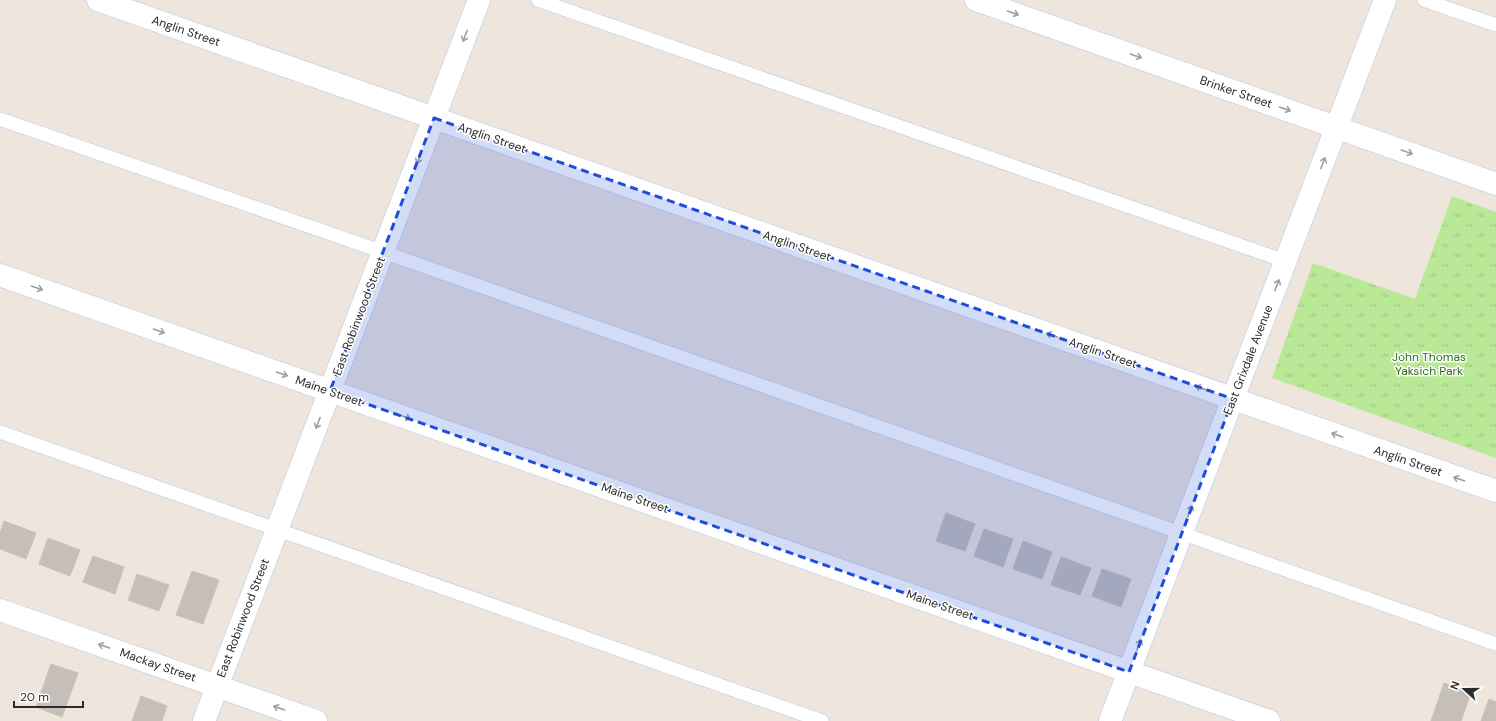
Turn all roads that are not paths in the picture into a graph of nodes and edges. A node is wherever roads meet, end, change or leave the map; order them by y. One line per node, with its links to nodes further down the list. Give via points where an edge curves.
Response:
1 (98, 0): 8 (street, Anglin Street)
2 (479, 0): 8 (street, East Robinwood Street, one-way to 8)
3 (538, 0): 13 (lane)
4 (976, 0): 10 (street, Brinker Street, one-way to 10)
5 (1385, 0): 10 (street, East Grixdale Avenue)
6 (1424, 0): 7 (lane)
7 (1496, 25)
8 (434, 118): 12 (street, East Robinwood Street, one-way to 12); 16 (street, Anglin Street, one-way to 8)
9 (0, 119): 12 (lane)
10 (1337, 127): 11 (street, Brinker Street, one-way to 11); 13 (street, East Grixdale Avenue, one-way to 10)
11 (1496, 184)
12 (383, 252): 15 (street, East Robinwood Street); 20 (lane)
13 (1285, 261): 16 (street, East Grixdale Avenue, one-way to 13)
14 (0, 275): 15 (street, Maine Street, one-way to 15)
15 (330, 391): 19 (street, East Robinwood Street, one-way to 19); 23 (street, Maine Street, one-way to 23)
16 (1233, 399): 18 (street, Anglin Street, one-way to 16); 20 (street, East Grixdale Avenue, one-way to 16)
17 (0, 432): 19 (lane)
18 (1496, 491)
19 (278, 529): 24 (street, East Robinwood Street); 27 (lane)
20 (1182, 534): 22 (lane); 23 (street, East Grixdale Avenue, one-way to 20)
21 (0, 610): 24 (street, Mackay Street, one-way to 21)
22 (1496, 644)
23 (1129, 672): 28 (street, East Grixdale Avenue); 29 (street, Maine Street)
24 (218, 686): 25 (street, East Robinwood Street); 26 (street, Mackay Street, one-way to 24)
25 (204, 721)
26 (316, 721)
27 (822, 721)
28 (1110, 721)
29 (1269, 721)

